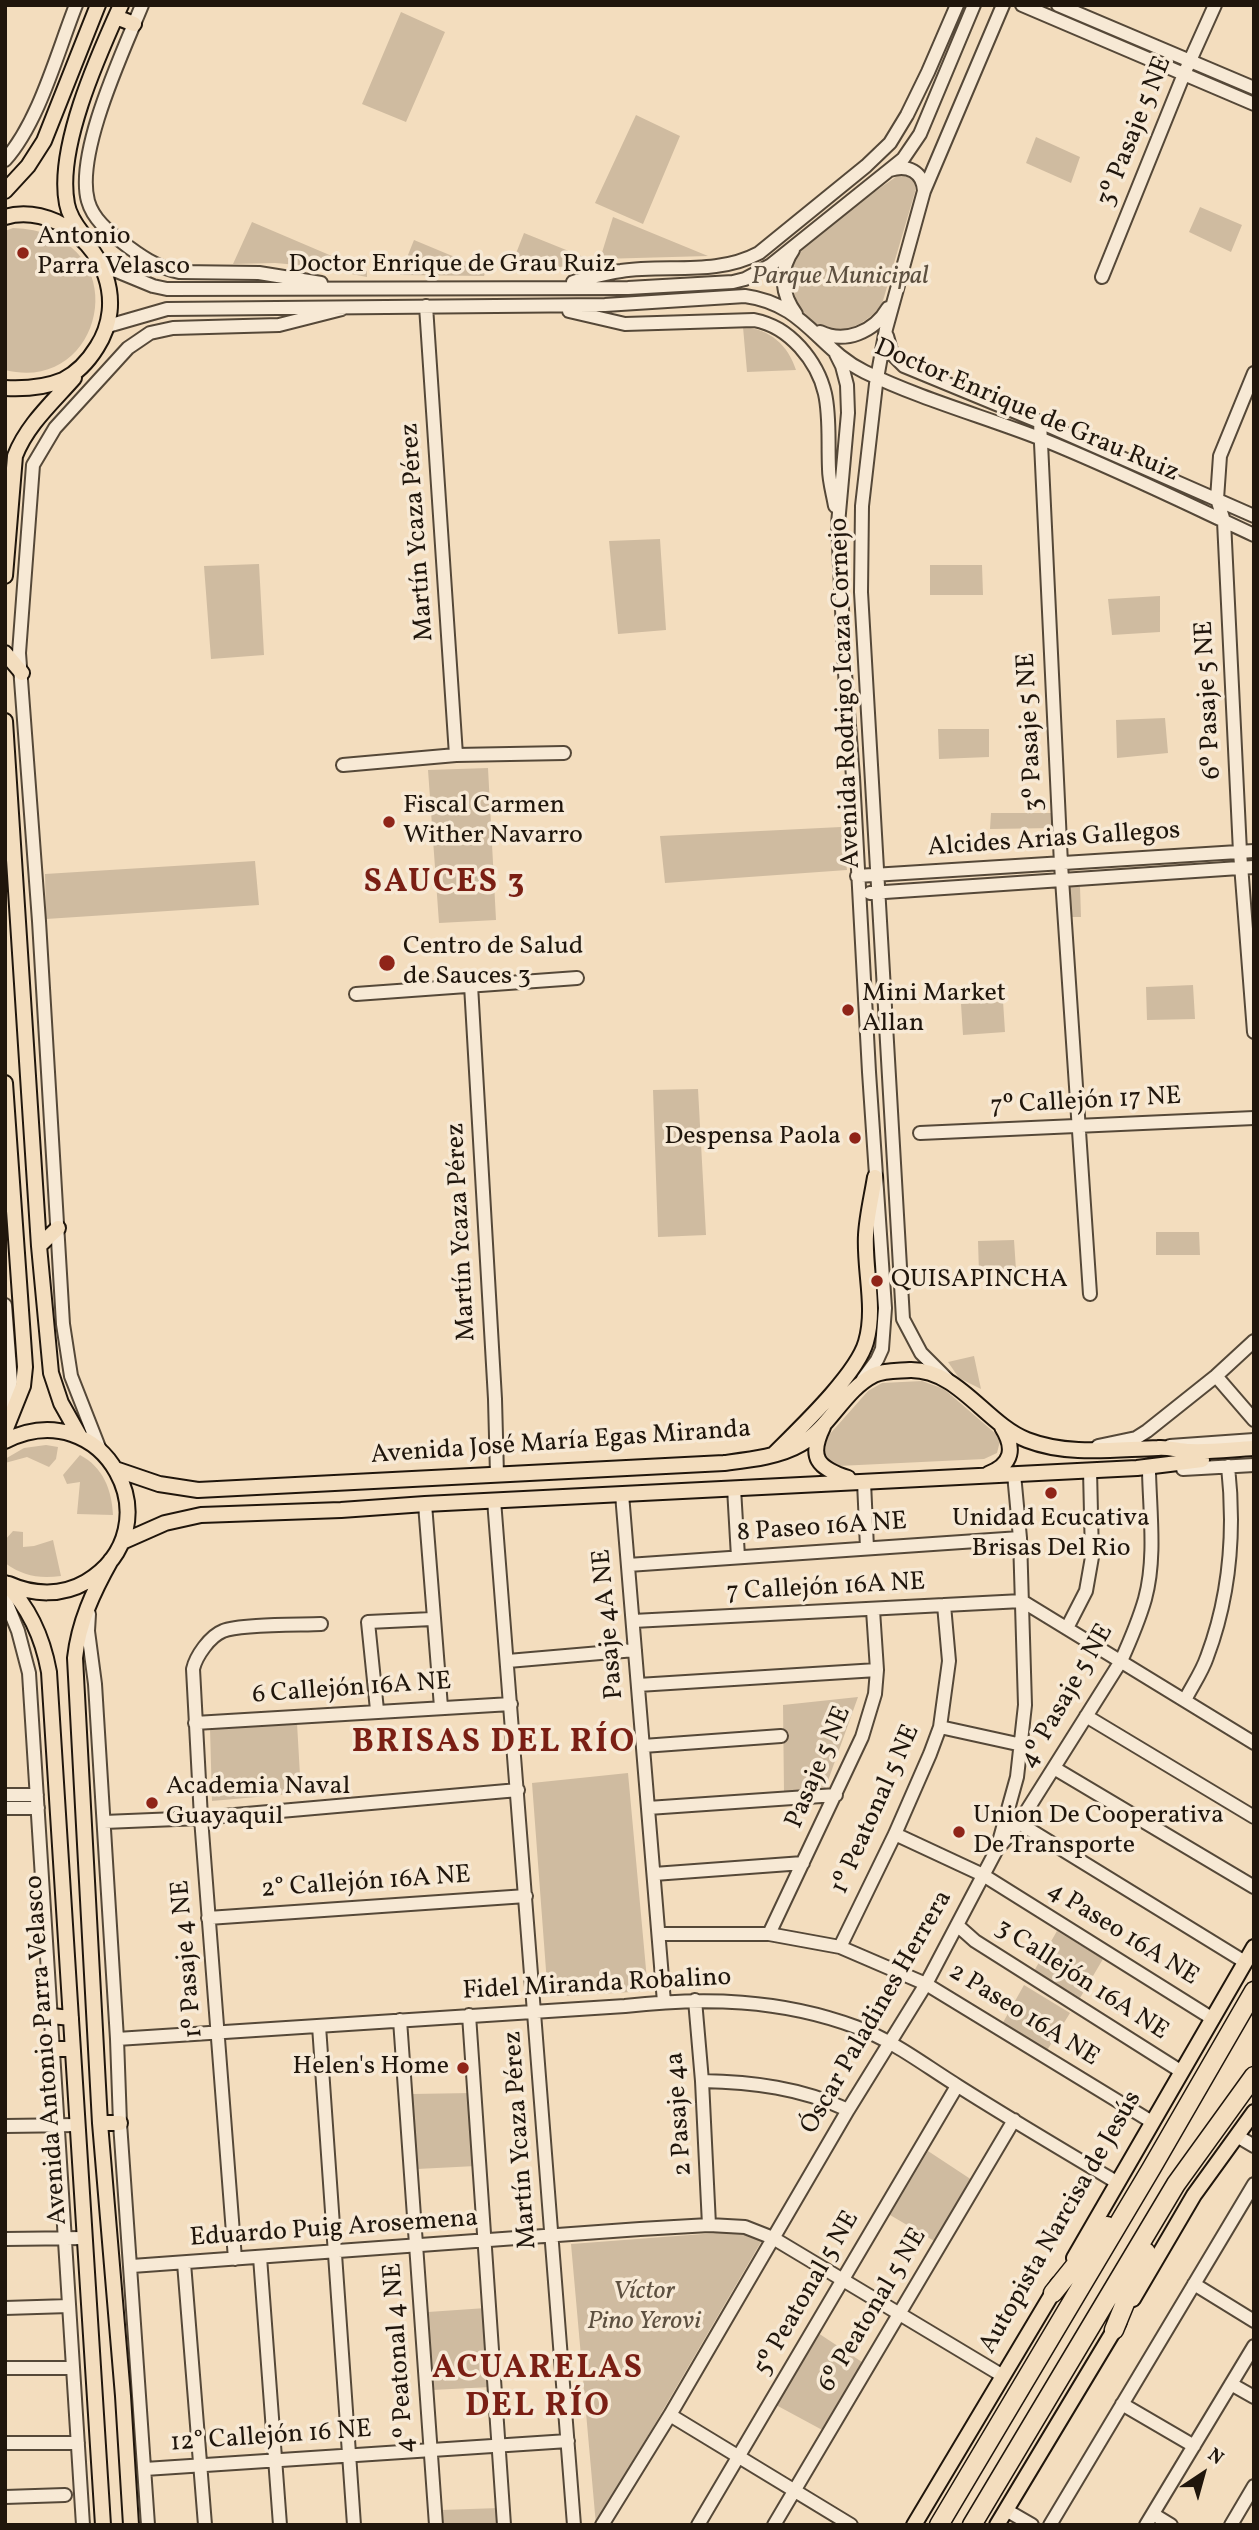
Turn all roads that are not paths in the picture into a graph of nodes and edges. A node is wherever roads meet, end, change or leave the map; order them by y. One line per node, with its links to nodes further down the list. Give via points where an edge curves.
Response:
1 (76, 5): 16 (street, via 33,116)
2 (98, 5): 18 (main road, via 44,141)
3 (142, 5): 11 (street)
4 (957, 5): 25 (street, via 890,143 759,253 726,265 621,271)
5 (974, 5): 17 (street, via 920,134)
6 (1003, 5): 19 (street, Avenida Rodrigo Icaza Cornejo)
7 (1022, 5): 13 (street)
8 (1058, 5): 12 (street)
9 (1215, 5): 12 (street, 3º Pasaje 5 NE)
10 (118, 11): 11 (main road); 22 (main road, via 84,97 66,165 69,213)
11 (134, 24): 26 (street, via 103,104 86,169 88,203 96,218 140,256 167,269 259,272)
12 (1189, 61): 13 (street, 3º Pasaje 5 NE); 14 (street)
13 (1184, 74): 15 (street); 24 (street, 3º Pasaje 5 NE)
14 (1254, 88)
15 (1254, 104)
16 (5, 160)
17 (888, 172): 19 (street, via 902,167 913,170); 21 (street)
18 (5, 191)
19 (924, 191): 27 (street, Avenida Rodrigo Icaza Cornejo)
20 (5, 216): 22 (main road, via 46,217 73,230)
21 (797, 244): 25 (street, Doctor Enrique de Grau Ruiz, via 760,272 733,282); 31 (street, via 783,275 786,297)
22 (94, 251): 23 (main road)
23 (102, 265): 26 (street, Doctor Enrique de Grau Ruiz, via 167,289); 32 (main road, via 111,307)
24 (1101, 277)
25 (552, 287): 26 (street, Doctor Enrique de Grau Ruiz)
26 (352, 289)
27 (893, 300): 33 (street, via 878,322 852,336 833,337); 34 (street, Avenida Rodrigo Icaza Cornejo)
28 (426, 306): 29 (street, Doctor Enrique de Grau Ruiz); 30 (street, Doctor Enrique de Grau Ruiz); 52 (street, Martín Ycaza Pérez)
29 (545, 306): 31 (street, Doctor Enrique de Grau Ruiz, via 745,296); 45 (street, Doctor Enrique de Grau Ruiz, via 625,324 754,320 787,333 824,383 829,474)
30 (342, 309): 32 (street, Doctor Enrique de Grau Ruiz, via 167,309); 49 (street, via 279,325 173,328 150,333 128,348 55,428 39,452 30,479 19,653)
31 (798, 316): 33 (street, Doctor Enrique de Grau Ruiz)
32 (108, 326): 36 (main road)
33 (811, 326): 35 (street, Doctor Enrique de Grau Ruiz)
34 (886, 329): 38 (street, Avenida Rodrigo Icaza Cornejo); 40 (street, Doctor Enrique de Grau Ruiz, via 892,354 902,365)
35 (827, 342): 38 (street, Doctor Enrique de Grau Ruiz, via 852,364); 45 (street, Avenida Rodrigo Icaza Cornejo, via 840,359 847,385)
36 (88, 361): 39 (main road, via 64,379 38,388); 47 (main road, via 20,443 15,456)
37 (1254, 373): 42 (street, 6º Pasaje 5 NE, via 1220,456)
38 (877, 377): 41 (street, Doctor Enrique de Grau Ruiz); 57 (street, Avenida Rodrigo Icaza Cornejo, via 862,506 861,592)
39 (5, 388)
40 (1040, 422): 41 (street, 3º Pasaje 5 NE); 42 (street, Doctor Enrique de Grau Ruiz)
41 (1041, 439): 44 (street, Doctor Enrique de Grau Ruiz); 55 (street, 3º Pasaje 5 NE)
42 (1217, 499): 43 (street, Doctor Enrique de Grau Ruiz); 44 (street, 6º Pasaje 5 NE)
43 (1254, 516)
44 (1224, 521): 46 (street, Doctor Enrique de Grau Ruiz); 54 (street, 6º Pasaje 5 NE)
45 (838, 524): 58 (street, Avenida Rodrigo Icaza Cornejo)
46 (1254, 535)
47 (5, 576)
48 (5, 653): 49 (main road)
49 (22, 673): 72 (street)
50 (5, 721): 73 (main road)
51 (564, 753): 52 (street)
52 (457, 755): 53 (street)
53 (343, 765)
54 (1247, 852): 55 (street, Alcides Arias Gallegos); 56 (street, 6º Pasaje 5 NE)
55 (1061, 864): 57 (street, Alcides Arias Gallegos); 59 (street, 3º Pasaje 5 NE)
56 (1248, 868): 59 (street, Alcides Arias Gallegos); 65 (street, 6º Pasaje 5 NE)
57 (878, 875): 58 (street, Alcides Arias Gallegos); 60 (street, Avenida Rodrigo Icaza Cornejo)
58 (857, 876): 61 (street, Avenida Rodrigo Icaza Cornejo)
59 (1062, 880): 60 (street, Alcides Arias Gallegos); 69 (street, 3º Pasaje 5 NE)
60 (878, 892): 61 (street, Alcides Arias Gallegos); 78 (street, Avenida Rodrigo Icaza Cornejo, via 903,1319 921,1353)
61 (859, 893): 71 (street, Avenida Rodrigo Icaza Cornejo)
62 (577, 978): 63 (street)
63 (471, 985): 64 (street); 100 (street, Martín Ycaza Pérez)
64 (356, 994)
65 (1254, 1032)
66 (5, 1083): 68 (main road)
67 (1254, 1118): 69 (street, 7º Callejón 17 NE)
68 (6, 1121): 84 (main road, via 25,1367 23,1386)
69 (1079, 1126): 70 (street, 7º Callejón 17 NE); 74 (street, 3º Pasaje 5 NE)
70 (920, 1133)
71 (875, 1177): 79 (street, Avenida Rodrigo Icaza Cornejo, via 884,1338 877,1360); 92 (main road, via 866,1236 866,1342 846,1375)
72 (58, 1228): 73 (main road); 90 (street, via 71,1376)
73 (39, 1246): 85 (main road, via 51,1373)
74 (1090, 1294)
75 (5, 1305): 80 (street, via 11,1382)
76 (1254, 1341): 77 (street)
77 (1216, 1376): 81 (street); 91 (street, via 1136,1438)
78 (951, 1384): 79 (main road, Avenida José María Egas Miranda, via 923,1371 901,1371 873,1376); 82 (main road, Avenida José María Egas Miranda)
79 (855, 1389): 83 (main road, Avenida José María Egas Miranda)
80 (5, 1412)
81 (1254, 1420)
82 (1001, 1424): 91 (main road, Avenida José María Egas Miranda, via 1028,1441); 101 (main road, via 1010,1453 1000,1467)
83 (824, 1426): 92 (main road, Avenida José María Egas Miranda, via 791,1450); 102 (main road, via 816,1447 821,1464 834,1474)
84 (5, 1431)
85 (79, 1436): 86 (main road, via 51,1428); 90 (main road)
86 (5, 1440)
87 (1254, 1440): 88 (street)
88 (1163, 1447): 89 (main road, Avenida José María Egas Miranda, via 1190,1451); 91 (main road, Avenida José María Egas Miranda)
89 (1254, 1448)
90 (100, 1450): 96 (main road)
91 (1076, 1450)
92 (774, 1454): 100 (main road, Avenida José María Egas Miranda, via 724,1463)
93 (1254, 1457): 98 (main road, Avenida José María Egas Miranda, via 1190,1460)
94 (1254, 1465): 95 (street)
95 (1228, 1466): 98 (street); 128 (street, via 1230,1560 1220,1617 1206,1660)
96 (115, 1469): 100 (main road, Avenida José María Egas Miranda, via 159,1484 198,1490); 108 (main road, via 127,1499)
97 (1090, 1470): 98 (main road, Avenida José María Egas Miranda); 99 (main road, Avenida José María Egas Miranda); 122 (street, via 1092,1557 1086,1591)
98 (1143, 1470): 125 (street, 4º Pasaje 5 NE, via 1150,1562 1146,1598)
99 (1014, 1474): 101 (main road, Avenida José María Egas Miranda); 107 (street, Óscar Paladines Herrera)
100 (497, 1475)
101 (983, 1476): 102 (main road, Avenida José María Egas Miranda)
102 (861, 1482): 103 (main road, Avenida José María Egas Miranda); 109 (street)
103 (734, 1488): 104 (main road, Avenida José María Egas Miranda); 110 (street)
104 (622, 1494): 105 (main road, Avenida José María Egas Miranda); 112 (street, Pasaje 4A NE)
105 (494, 1500): 106 (main road, Avenida José María Egas Miranda); 124 (street, Martín Ycaza Pérez)
106 (425, 1504): 108 (main road, Avenida José María Egas Miranda, via 201,1515 165,1523); 119 (street)
107 (1020, 1538): 109 (street, 8 Paseo 16A NE); 116 (street, Óscar Paladines Herrera)
108 (122, 1542): 111 (main road, Avenida Antonio Parra Velasco)
109 (867, 1548): 110 (street, 8 Paseo 16A NE)
110 (738, 1558): 112 (street, 8 Paseo 16A NE)
111 (111, 1560): 113 (main road, via 97,1575 59,1592 23,1590); 114 (main road, Avenida Antonio Parra Velasco)
112 (628, 1565): 120 (street, Pasaje 4A NE)
113 (5, 1583): 171 (main road, Avenida Antonio Parra Velasco, via 36,1629 49,1672)
114 (92, 1594): 148 (street, Avenida Antonio Parra Velasco, via 88,1631); 188 (main road, Avenida Antonio Parra Velasco, via 75,1658)
115 (5, 1599): 143 (street, Avenida Antonio Parra Velasco, via 29,1673)
116 (1022, 1601): 117 (street, 7 Callejón 16A NE); 122 (street); 137 (street, Óscar Paladines Herrera)
117 (944, 1605): 118 (street, 7 Callejón 16A NE); 134 (street, 1º Peatonal 5 NE, via 949,1661)
118 (873, 1610): 120 (street, 7 Callejón 16A NE); 126 (street, Pasaje 5 NE)
119 (432, 1619): 130 (street); 131 (street, via 368,1622)
120 (633, 1621): 123 (street, Pasaje 4A NE)
121 (321, 1624): 133 (street, 1º Pasaje 4 NE, via 226,1629 212,1639 192,1675)
122 (1067, 1628): 125 (street)
123 (635, 1650): 124 (street); 127 (street, Pasaje 4A NE)
124 (508, 1661): 129 (street, Martín Ycaza Pérez)
125 (1121, 1661): 128 (street); 132 (street, 4º Pasaje 5 NE)
126 (877, 1670): 127 (street); 142 (street, Pasaje 5 NE, via 862,1737)
127 (638, 1685): 138 (street, Pasaje 4A NE)
128 (1185, 1700): 136 (street)
129 (511, 1703): 130 (street, 6 Callejón 16A NE); 140 (street, Martín Ycaza Pérez)
130 (441, 1707): 131 (street, 6 Callejón 16A NE)
131 (377, 1710): 133 (street, 6 Callejón 16A NE)
132 (1086, 1716): 139 (street, 4º Pasaje 5 NE); 146 (street)
133 (195, 1723): 147 (street, 1º Pasaje 4 NE)
134 (940, 1727): 137 (street); 150 (street, 1º Peatonal 5 NE)
135 (781, 1736): 138 (street)
136 (1253, 1739)
137 (1022, 1745): 151 (street, Óscar Paladines Herrera)
138 (643, 1746): 145 (street, Pasaje 4A NE)
139 (1054, 1768): 149 (street, 4º Pasaje 5 NE); 155 (street)
140 (518, 1790): 147 (street); 156 (street, Martín Ycaza Pérez)
141 (5, 1794): 143 (street)
142 (836, 1795): 145 (street); 152 (street, Pasaje 5 NE)
143 (38, 1801): 144 (street); 170 (street, Avenida Antonio Parra Velasco)
144 (5, 1808)
145 (648, 1808): 153 (street, Pasaje 4A NE)
146 (1254, 1817)
147 (201, 1818): 148 (street); 157 (street, 1º Pasaje 4 NE)
148 (104, 1822): 176 (street, Avenida Antonio Parra Velasco)
149 (1019, 1823): 151 (street, 4º Pasaje 5 NE); 163 (street)
150 (895, 1834): 154 (street, 4 Paseo 16A NE); 161 (street, 1º Peatonal 5 NE)
151 (997, 1849): 154 (street, Óscar Paladines Herrera)
152 (803, 1863): 153 (street); 160 (street, Pasaje 5 NE)
153 (654, 1874): 159 (street, Pasaje 4A NE)
154 (984, 1875): 158 (street, Óscar Paladines Herrera); 172 (street, 4 Paseo 16A NE)
155 (1254, 1887)
156 (526, 1896): 157 (street, 2° Callejón 16A NE); 168 (street, Martín Ycaza Pérez)
157 (208, 1918): 175 (street, 1º Pasaje 4 NE)
158 (957, 1925): 164 (street, Óscar Paladines Herrera); 180 (street, 3 Callejón 16A NE, via 975,1941)
159 (659, 1934): 160 (street, 2 Paseo 16A NE); 167 (street, Pasaje 4A NE)
160 (769, 1934): 161 (street, 2 Paseo 16A NE)
161 (840, 1947): 164 (street, 2 Paseo 16A NE)
162 (1254, 1947): 163 (main road, Autopista Narcisa de Jesús)
163 (1245, 1962): 172 (main road, Autopista Narcisa de Jesús)
164 (926, 1984): 177 (street, Óscar Paladines Herrera); 187 (street, 2 Paseo 16A NE)
165 (1253, 1994): 195 (highway, Autopista Narcisa de Jesús)
166 (695, 2000): 167 (street, Fidel Miranda Robalino); 177 (street, Fidel Miranda Robalino, via 747,2001 798,2009); 182 (street, 2 Pasaje 4a)
167 (664, 2002): 168 (street, Fidel Miranda Robalino)
168 (535, 2011): 169 (street, Fidel Miranda Robalino); 200 (street, Martín Ycaza Pérez)
169 (469, 2015): 173 (street, Fidel Miranda Robalino); 205 (street)
170 (51, 2016): 171 (main road); 178 (street, Avenida Antonio Parra Velasco)
171 (71, 2018): 179 (main road, Avenida Antonio Parra Velasco)
172 (1213, 2019): 180 (main road, Autopista Narcisa de Jesús)
173 (400, 2020): 174 (street, Fidel Miranda Robalino); 206 (street, 4º Peatonal 4 NE)
174 (320, 2026): 175 (street, Fidel Miranda Robalino); 207 (street)
175 (218, 2032): 176 (street, Fidel Miranda Robalino); 209 (street, 1º Pasaje 4 NE)
176 (117, 2039): 189 (street, Avenida Antonio Parra Velasco)
177 (892, 2042): 183 (street, Fidel Miranda Robalino); 184 (street, Óscar Paladines Herrera)
178 (54, 2049): 179 (main road); 191 (street, Avenida Antonio Parra Velasco)
179 (72, 2049): 192 (main road, Avenida Antonio Parra Velasco)
180 (1182, 2072): 187 (main road, Autopista Narcisa de Jesús)
181 (1254, 2076): 198 (highway)
182 (702, 2081): 184 (street, via 744,2081 826,2100); 199 (street, 2 Pasaje 4a)
183 (957, 2086): 186 (street, Fidel Miranda Robalino); 212 (street, 5º Peatonal 5 NE)
184 (848, 2110): 202 (street, Óscar Paladines Herrera)
185 (1254, 2112): 193 (main road)
186 (1014, 2120): 196 (street, Fidel Miranda Robalino); 217 (street, 6º Peatonal 5 NE)
187 (1152, 2122): 196 (main road, Autopista Narcisa de Jesús)
188 (100, 2123): 189 (main road); 226 (main road, Avenida Antonio Parra Velasco)
189 (120, 2123): 211 (street, Avenida Antonio Parra Velasco)
190 (5, 2126): 191 (street)
191 (58, 2126): 192 (street); 204 (street, Avenida Antonio Parra Velasco)
192 (78, 2126): 201 (main road, Avenida Antonio Parra Velasco)
193 (1237, 2136): 194 (street); 219 (main road, via 1194,2195)
194 (1254, 2147)
195 (1145, 2180): 214 (highway); 262 (highway, Autopista Narcisa de Jesús)
196 (1118, 2183): 214 (main road, Autopista Narcisa de Jesús)
197 (1254, 2184): 213 (street)
198 (1170, 2195): 219 (highway); 263 (highway)
199 (709, 2225): 200 (street, Eduardo Puig Arosemena); 202 (street, Eduardo Puig Arosemena, via 745,2227)
200 (552, 2236): 205 (street, Eduardo Puig Arosemena); 230 (street, Martín Ycaza Pérez)
201 (85, 2238): 204 (street); 248 (main road, Avenida Antonio Parra Velasco)
202 (773, 2238): 212 (street, Eduardo Puig Arosemena); 229 (street, Óscar Paladines Herrera)
203 (5, 2239): 204 (street)
204 (65, 2239): 215 (street, Avenida Antonio Parra Velasco)
205 (485, 2242): 206 (street, Eduardo Puig Arosemena); 233 (street)
206 (416, 2246): 207 (street, Eduardo Puig Arosemena); 235 (street, 4º Peatonal 4 NE)
207 (336, 2253): 208 (street, Eduardo Puig Arosemena); 236 (street)
208 (260, 2257): 209 (street, Eduardo Puig Arosemena); 238 (street)
209 (235, 2259): 210 (street, Eduardo Puig Arosemena)
210 (184, 2263): 211 (street, Eduardo Puig Arosemena); 239 (street)
211 (132, 2266): 225 (street, Avenida Antonio Parra Velasco)
212 (843, 2279): 217 (street, Eduardo Puig Arosemena); 237 (street, 5º Peatonal 5 NE)
213 (1194, 2284): 218 (street); 228 (street)
214 (1052, 2293): 223 (main road, Autopista Narcisa de Jesús)
215 (69, 2306): 216 (street); 222 (street, Avenida Antonio Parra Velasco)
216 (5, 2308)
217 (899, 2314): 223 (street, Eduardo Puig Arosemena); 242 (street, 6º Peatonal 5 NE)
218 (1254, 2321)
219 (1114, 2330): 245 (main road)
220 (1254, 2346): 224 (street)
221 (5, 2368): 222 (street)
222 (73, 2368): 232 (street, Avenida Antonio Parra Velasco)
223 (1003, 2376): 261 (main road, Autopista Narcisa de Jesús)
224 (1231, 2384): 227 (street); 234 (street)
225 (139, 2395): 226 (main road); 240 (street, Avenida Antonio Parra Velasco)
226 (123, 2396): 249 (main road, Avenida Antonio Parra Velasco)
227 (1254, 2397)
228 (1122, 2404): 234 (street); 266 (street)
229 (670, 2414): 237 (street); 257 (street, Óscar Paladines Herrera)
230 (568, 2441): 233 (street, 12° Callejón 16 NE); 256 (street, Martín Ycaza Pérez)
231 (5, 2443): 232 (street)
232 (78, 2443): 247 (street, Avenida Antonio Parra Velasco)
233 (499, 2446): 235 (street, 12° Callejón 16 NE); 255 (street)
234 (1194, 2446): 246 (street)
235 (431, 2450): 236 (street, 12° Callejón 16 NE); 254 (street, 4º Peatonal 4 NE)
236 (349, 2456): 238 (street, 12° Callejón 16 NE); 253 (street)
237 (740, 2456): 242 (street); 258 (street, 5º Peatonal 5 NE)
238 (276, 2461): 239 (street, 12° Callejón 16 NE); 252 (street)
239 (200, 2466): 240 (street, 12° Callejón 16 NE); 251 (street)
240 (145, 2469): 250 (street, Avenida Antonio Parra Velasco)
241 (1254, 2486): 268 (street)
242 (794, 2491): 259 (street, 6º Peatonal 5 NE); 260 (street)
243 (65, 2495): 244 (street)
244 (5, 2497)
245 (1006, 2510): 264 (main road); 265 (street)
246 (1149, 2519): 267 (street)
247 (83, 2525)
248 (103, 2525)
249 (131, 2525)
250 (148, 2525)
251 (205, 2525)
252 (281, 2525)
253 (354, 2525)
254 (436, 2525)
255 (504, 2525)
256 (574, 2525)
257 (602, 2525)
258 (698, 2525)
259 (774, 2525)
260 (851, 2525)
261 (914, 2525)
262 (939, 2525)
263 (972, 2525)
264 (997, 2525)
265 (1032, 2525)
266 (1050, 2525)
267 (1171, 2525)
268 (1231, 2525)

